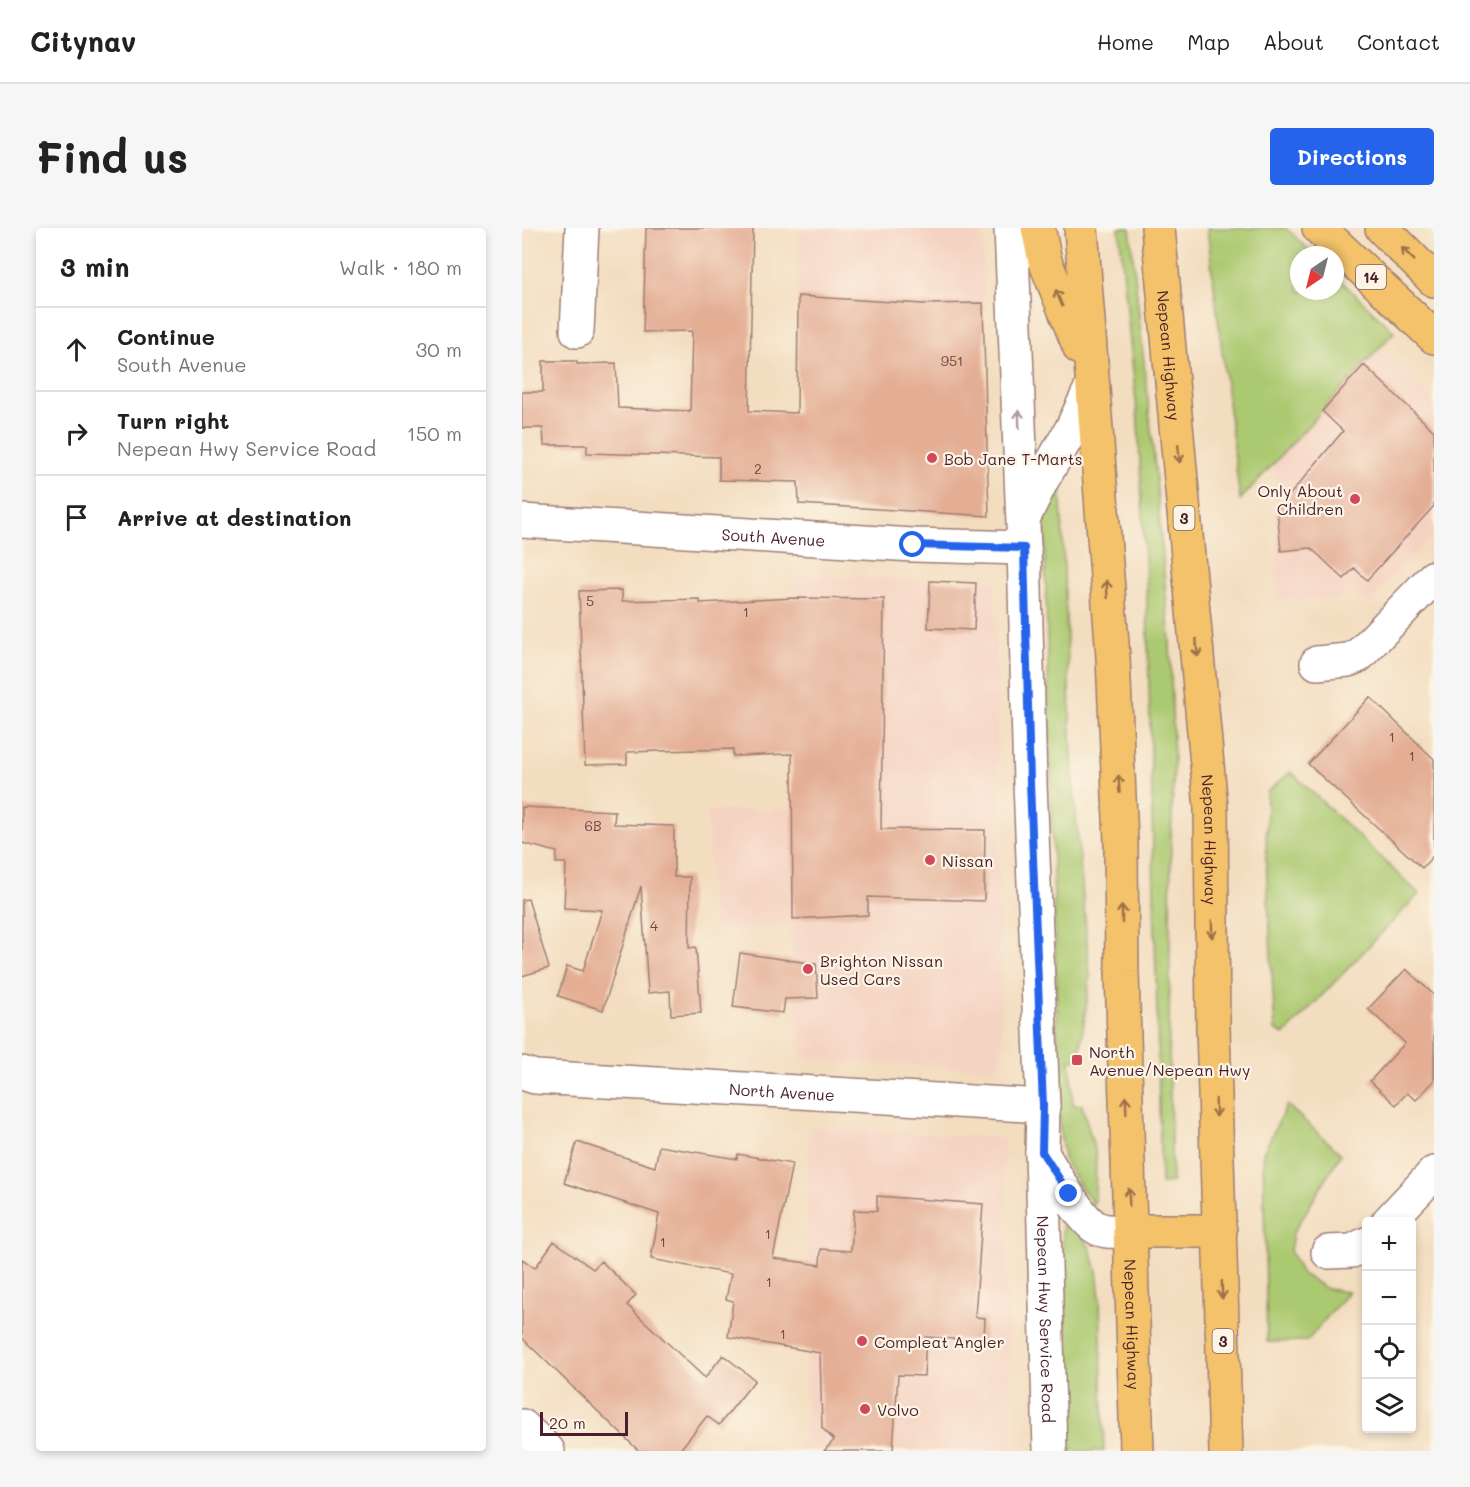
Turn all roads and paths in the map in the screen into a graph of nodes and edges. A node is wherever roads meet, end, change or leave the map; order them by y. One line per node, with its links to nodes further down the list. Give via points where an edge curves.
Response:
1 (582, 228): 9 (street)
2 (1011, 228): 13 (street, Nepean Hwy Service Road, one-way to 2)
3 (1038, 228): 11 (main road, one-way to 3, via 1045,261)
4 (1081, 228): 11 (main road, Nepean Highway)
5 (1158, 228): 22 (main road, Nepean Highway / 3, one-way to 22, via 1211,808)
6 (1319, 228): 10 (main road, 14)
7 (1382, 228): 8 (main road, one-way to 7)
8 (1434, 280)
9 (577, 331)
10 (1434, 337)
11 (1091, 379): 13 (street, Nepean Hwy Service Road, via 1066,440 1041,482); 21 (main road, Nepean Highway, one-way to 11, via 1122,842 1113,657)
12 (522, 521): 13 (street, South Avenue, via 913,545)
13 (1024, 534): 17 (street, Nepean Hwy Service Road)
14 (1434, 577): 15 (street, via 1358,656)
15 (1317, 663)
16 (522, 1073): 17 (street, North Avenue, via 535,1077)
17 (1043, 1106): 18 (street, Nepean Hwy Service Road)
18 (1042, 1152): 21 (street, via 1094,1227); 27 (street, Nepean Hwy Service Road)
19 (1434, 1173): 20 (street)
20 (1392, 1217)
21 (1130, 1231): 22 (main road); 28 (main road, Nepean Highway)
22 (1220, 1231): 29 (main road, Nepean Highway / 3, one-way to 29)
23 (1362, 1246): 24 (street, via 1352,1251)
24 (1328, 1252)
25 (522, 1426): 26 (street)
26 (548, 1451)
27 (1050, 1451)
28 (1137, 1451)
29 (1226, 1451)

